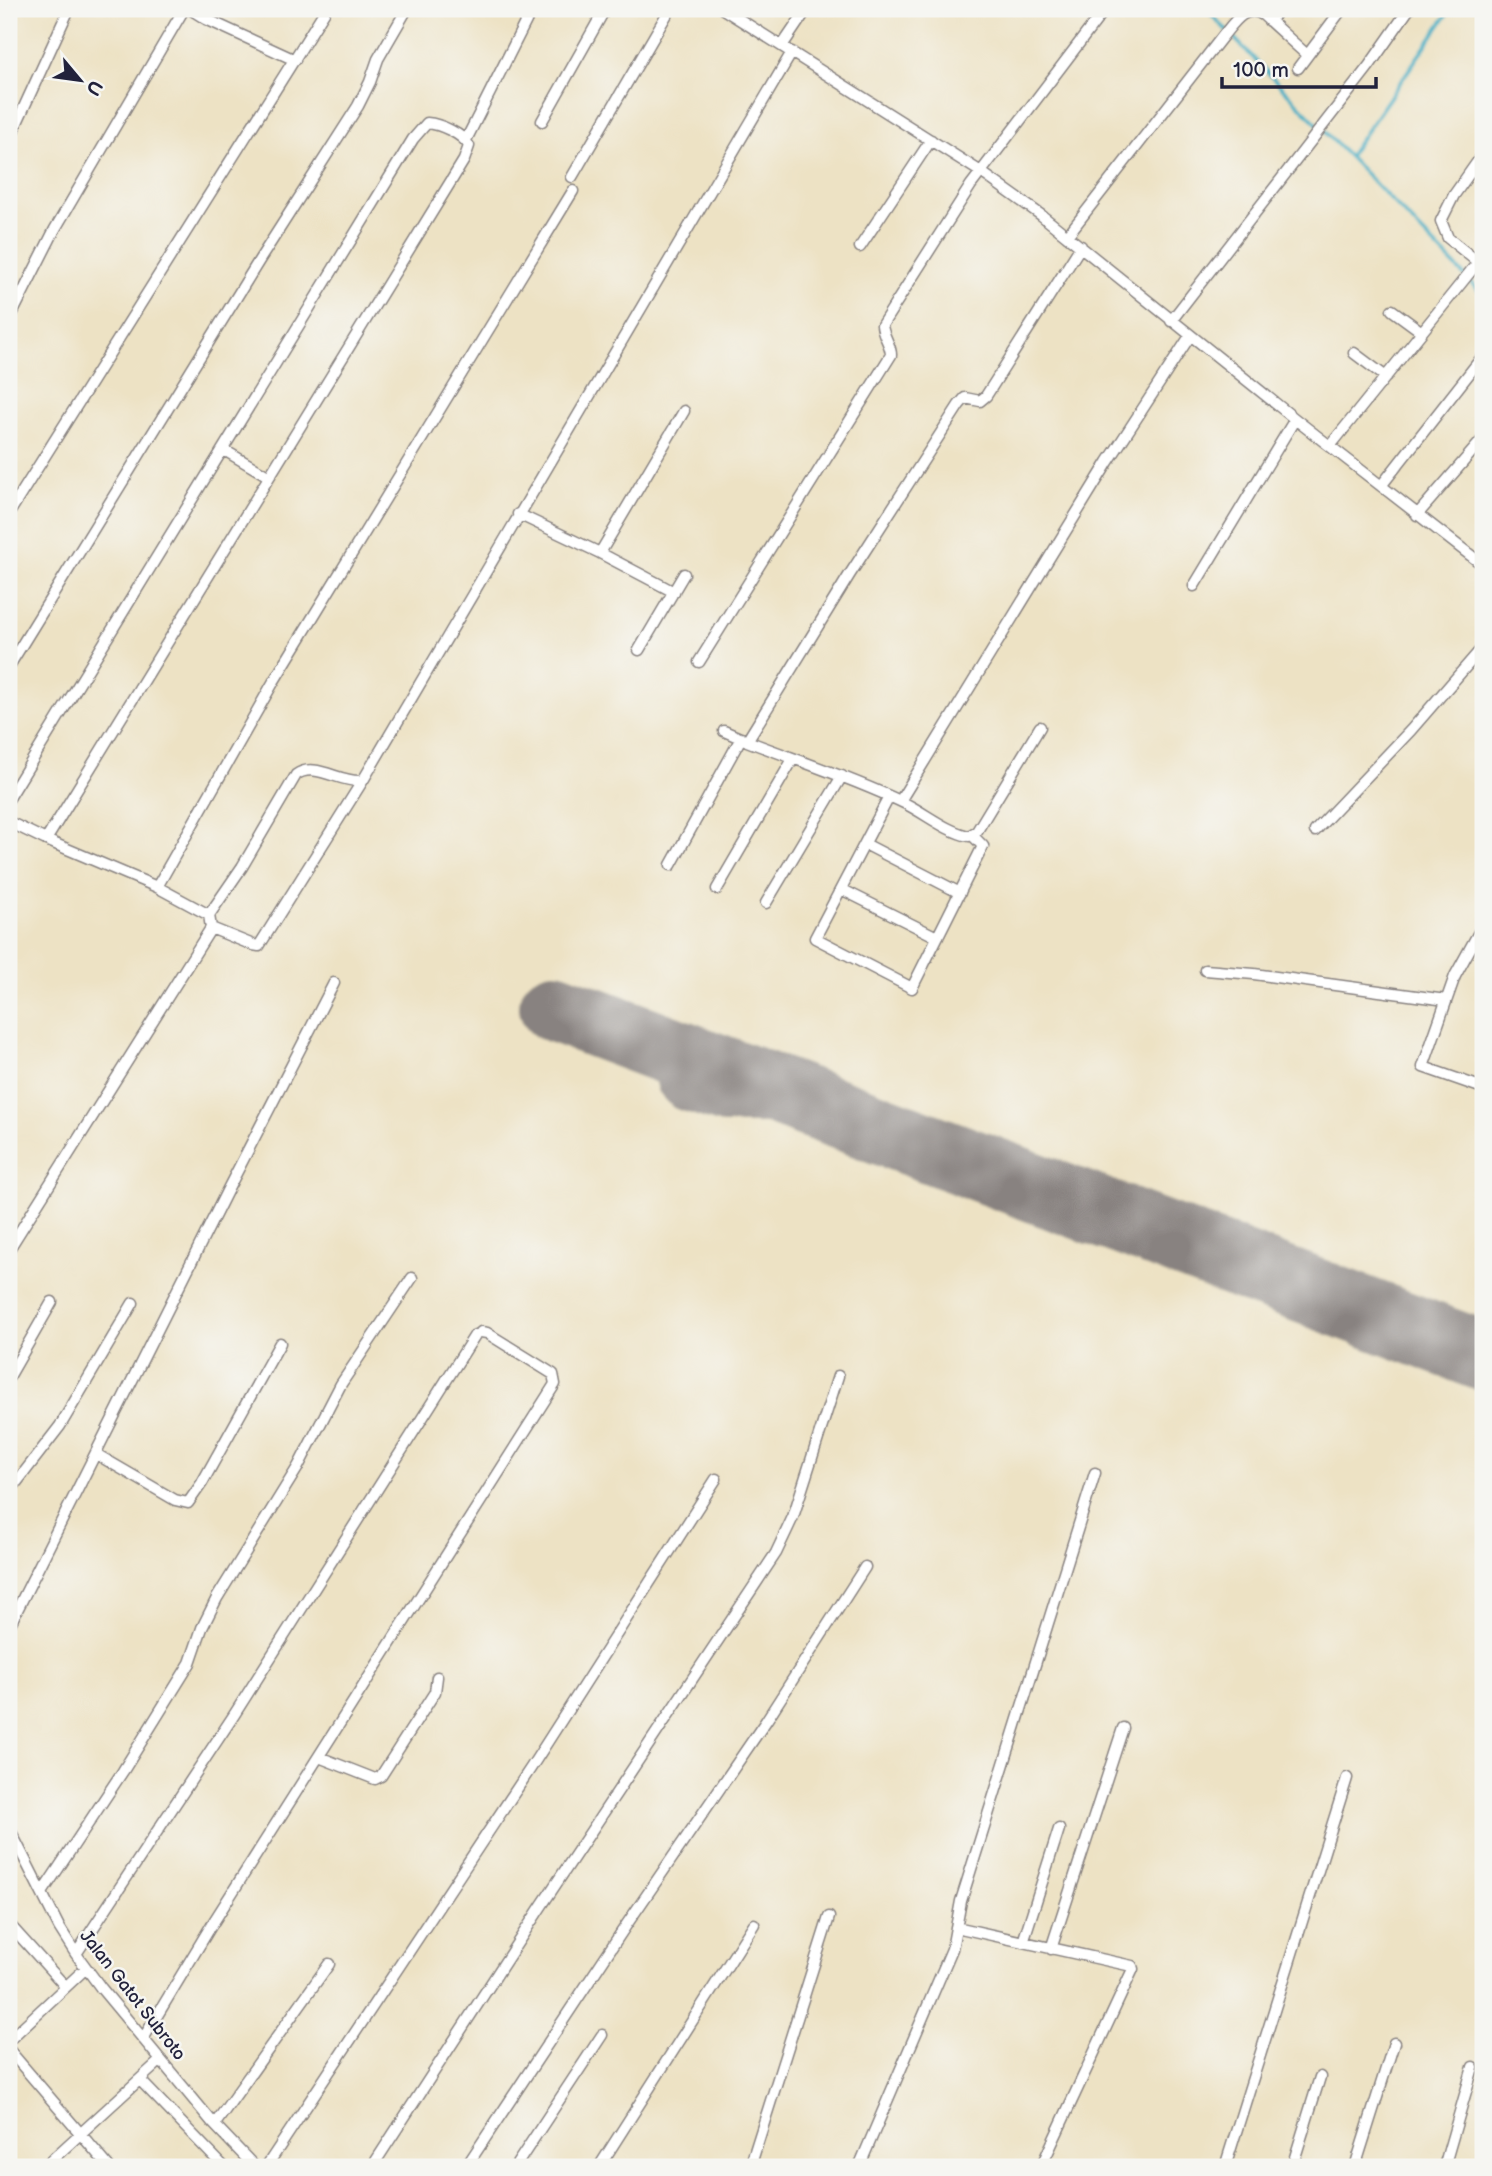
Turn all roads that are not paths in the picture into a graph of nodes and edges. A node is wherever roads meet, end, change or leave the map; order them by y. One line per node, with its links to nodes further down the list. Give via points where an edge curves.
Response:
1 (69, 9): 24 (street)
2 (184, 9): 36 (street, via 55,229)
3 (190, 9): 16 (street)
4 (326, 9): 21 (street)
5 (407, 9): 61 (street, via 358,106)
6 (532, 9): 25 (street)
7 (605, 9): 23 (street)
8 (670, 9): 29 (street)
9 (723, 9): 15 (street)
10 (807, 9): 18 (street)
11 (1105, 9): 28 (street)
12 (1279, 9): 17 (street)
13 (1342, 9): 20 (street)
14 (1409, 9): 37 (street)
15 (741, 13): 18 (street)
16 (209, 14): 21 (street)
17 (1269, 21): 20 (street); 31 (street, via 1258,12 1245,12)
18 (782, 46): 19 (street)
19 (792, 52): 26 (street); 51 (street)
20 (1307, 55): 22 (street)
21 (295, 60): 50 (street)
22 (1298, 68)
23 (542, 121)
24 (9, 140)
25 (466, 140): 47 (street, via 432,123 421,129); 48 (street, via 469,146 464,160)
26 (931, 140): 28 (street); 32 (street)
27 (1483, 153): 34 (street, via 1441,221 1448,237)
28 (981, 172): 31 (street); 60 (street, via 882,325 891,355)
29 (572, 177)
30 (573, 191): 76 (street, via 281,669)
31 (1067, 236): 33 (street)
32 (860, 247)
33 (1081, 247): 37 (street); 64 (street, via 986,397 980,401 965,398 959,405)
34 (1481, 259): 38 (street)
35 (1392, 310): 38 (street)
36 (9, 320)
37 (1171, 321): 39 (street)
38 (1422, 332): 42 (street)
39 (1190, 336): 44 (street); 69 (street)
40 (1354, 353): 42 (street)
41 (1483, 356): 49 (street)
42 (1386, 377): 46 (street)
43 (684, 411): 53 (street)
44 (1295, 419): 46 (street); 56 (street)
45 (1483, 439): 52 (street)
46 (1330, 446): 49 (street)
47 (224, 450): 48 (street); 68 (street)
48 (268, 476): 73 (street)
49 (1381, 486): 52 (street)
50 (9, 513)
51 (518, 514): 53 (street); 67 (street)
52 (1418, 515): 54 (street)
53 (600, 554): 57 (street)
54 (1483, 565)
55 (684, 574): 57 (street)
56 (1194, 586)
57 (674, 592): 59 (street)
58 (1483, 647): 71 (street)
59 (639, 650)
60 (699, 662)
61 (9, 666)
62 (1040, 727): 72 (street)
63 (724, 730): 64 (street)
64 (744, 740): 65 (street); 75 (street)
65 (793, 759): 66 (street); 77 (street)
66 (842, 776): 69 (street); 80 (street)
67 (365, 777): 81 (street, via 351,781 307,770 296,775); 83 (street, via 259,946)
68 (9, 798)
69 (895, 799): 72 (street); 74 (street)
70 (9, 822): 73 (street)
71 (1315, 831)
72 (972, 835): 79 (street, via 983,846)
73 (46, 840): 76 (street)
74 (865, 844): 78 (street); 79 (street)
75 (671, 865)
76 (157, 887): 81 (street)
77 (717, 889)
78 (841, 889): 84 (street); 84 (street, via 815,938 912,988)
79 (960, 893): 84 (street)
80 (766, 903)
81 (209, 915): 83 (street)
82 (1483, 925): 87 (street)
83 (211, 928): 89 (street)
84 (937, 937)
85 (1205, 970): 87 (street)
86 (334, 983): 96 (street)
87 (1447, 1000): 88 (street, via 1423,1067)
88 (1483, 1087)
89 (9, 1249)
90 (412, 1278): 108 (street, via 341,1384 298,1467 217,1598 190,1663)
91 (52, 1302): 95 (street)
92 (133, 1303): 99 (street, via 60,1426)
93 (280, 1343): 96 (street, via 188,1503)
94 (838, 1376): 135 (street, via 793,1517 776,1553)
95 (9, 1377)
96 (96, 1454): 101 (street)
97 (1095, 1473): 112 (street)
98 (716, 1479): 134 (street)
99 (9, 1492)
100 (865, 1567): 136 (street)
101 (9, 1626)
102 (437, 1677): 104 (street, via 436,1692 381,1776 375,1779)
103 (1123, 1728): 114 (street)
104 (319, 1757): 115 (street, via 555,1384 553,1374 487,1333 478,1334); 120 (street)
105 (1347, 1778): 142 (street)
106 (9, 1828): 108 (street, Jalan Gatot Subroto)
107 (1059, 1829): 113 (street)
108 (42, 1893): 115 (street, Jalan Gatot Subroto)
109 (829, 1917): 139 (street)
110 (9, 1924): 118 (street)
111 (754, 1924): 138 (street)
112 (956, 1927): 113 (street); 140 (street, via 952,1949)
113 (1023, 1942): 114 (street)
114 (1051, 1949): 141 (street, via 1133,1969)
115 (76, 1954): 117 (street, Jalan Gatot Subroto)
116 (329, 1964): 128 (street)
117 (86, 1968): 118 (street); 120 (street, Jalan Gatot Subroto)
118 (65, 1986): 121 (street)
119 (602, 2035): 137 (street)
120 (143, 2039): 124 (street, Jalan Gatot Subroto)
121 (9, 2040)
122 (1394, 2043): 144 (street)
123 (9, 2050): 129 (street)
124 (161, 2060): 127 (street); 128 (street, Jalan Gatot Subroto)
125 (1473, 2067): 145 (street)
126 (1320, 2077): 143 (street)
127 (141, 2080): 129 (street); 133 (street)
128 (215, 2124): 130 (street, Jalan Gatot Subroto)
129 (80, 2134): 131 (street); 132 (street)
130 (248, 2165)
131 (44, 2167)
132 (109, 2167)
133 (224, 2167)
134 (267, 2167)
135 (372, 2167)
136 (466, 2167)
137 (515, 2167)
138 (599, 2167)
139 (750, 2167)
140 (859, 2167)
141 (1041, 2167)
142 (1226, 2167)
143 (1292, 2167)
144 (1355, 2167)
145 (1444, 2167)

